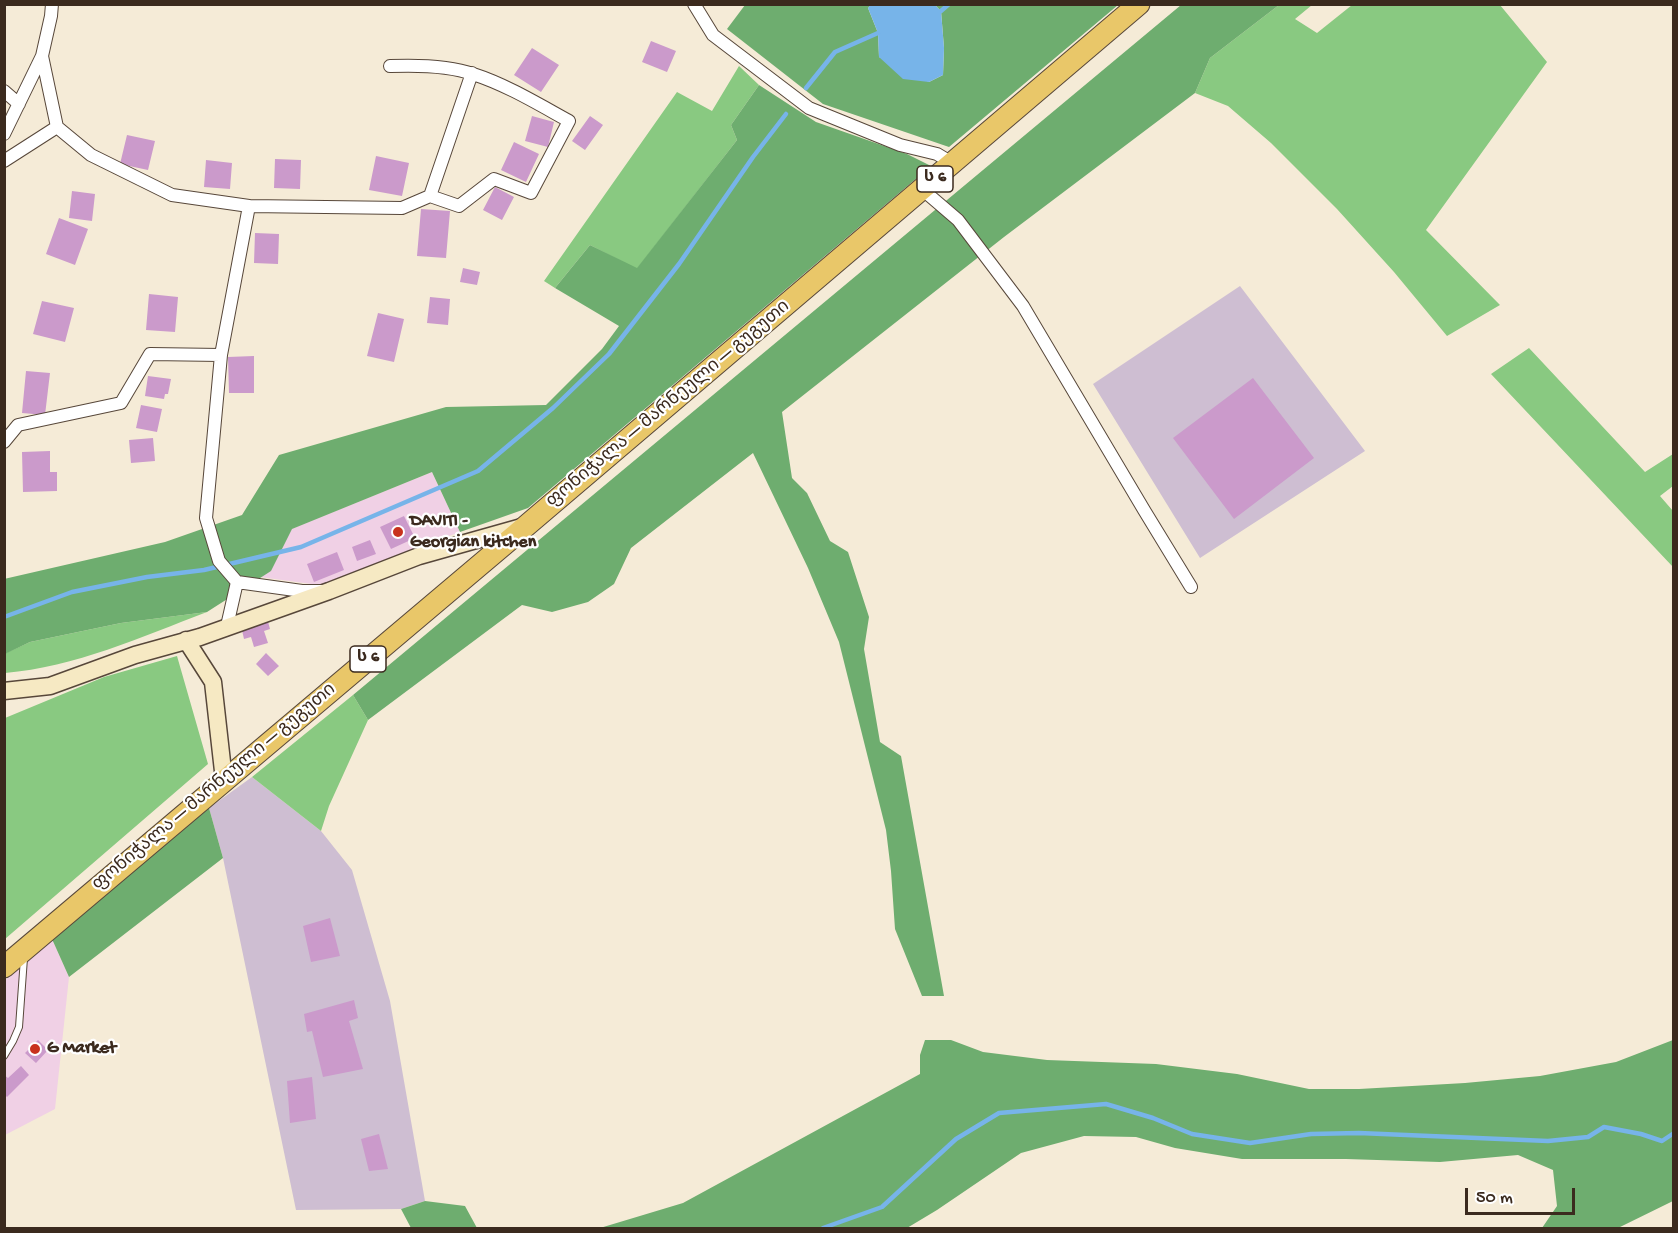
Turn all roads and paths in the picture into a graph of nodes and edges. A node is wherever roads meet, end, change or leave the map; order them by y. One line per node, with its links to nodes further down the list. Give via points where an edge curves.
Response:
1 (52, 4): 4 (street)
2 (694, 4): 12 (street, via 713,35 809,108 900,145 938,154)
3 (1139, 4): 12 (highway, ფონიჭალა — მარნეული — გუგუთი / ს 6)
4 (42, 56): 8 (street); 9 (street)
5 (390, 66): 6 (street, via 423,65)
6 (472, 73): 14 (street); 14 (street, via 569,122 531,193 494,179 459,206)
7 (4, 91): 8 (street)
8 (19, 104): 10 (street)
9 (57, 127): 11 (street); 15 (street, via 91,155 172,195)
10 (4, 134)
11 (4, 161)
12 (952, 164): 13 (highway, ფონიჭალა — მარნეული — გუგუთი / ს 6)
13 (923, 190): 18 (highway, ფონიჭალა — მარნეული — გუგუთი / ს 6); 20 (street, via 958,219 1023,306)
14 (430, 196): 15 (street, via 402,208)
15 (249, 206): 16 (street)
16 (221, 356): 17 (street, via 150,354 121,403 18,425); 19 (street, via 206,518 219,561)
17 (4, 442)
18 (526, 526): 21 (street, via 419,556); 25 (highway, ფონიჭალა — მარნეული — გუგუთი / ს 6)
19 (237, 582): 21 (street); 22 (street)
20 (1191, 587)
21 (330, 591): 22 (street)
22 (227, 626): 23 (street)
23 (186, 640): 24 (street, via 50,686); 25 (street, via 213,682)
24 (4, 691)
25 (224, 780): 26 (highway, ფონიჭალა — მარნეული — გუგუთი / ს 6)
26 (24, 950): 27 (highway, ფონიჭალა — მარნეული — გუგუთი / ს 6); 28 (lane, via 19,1027)
27 (4, 967)
28 (4, 1056)

